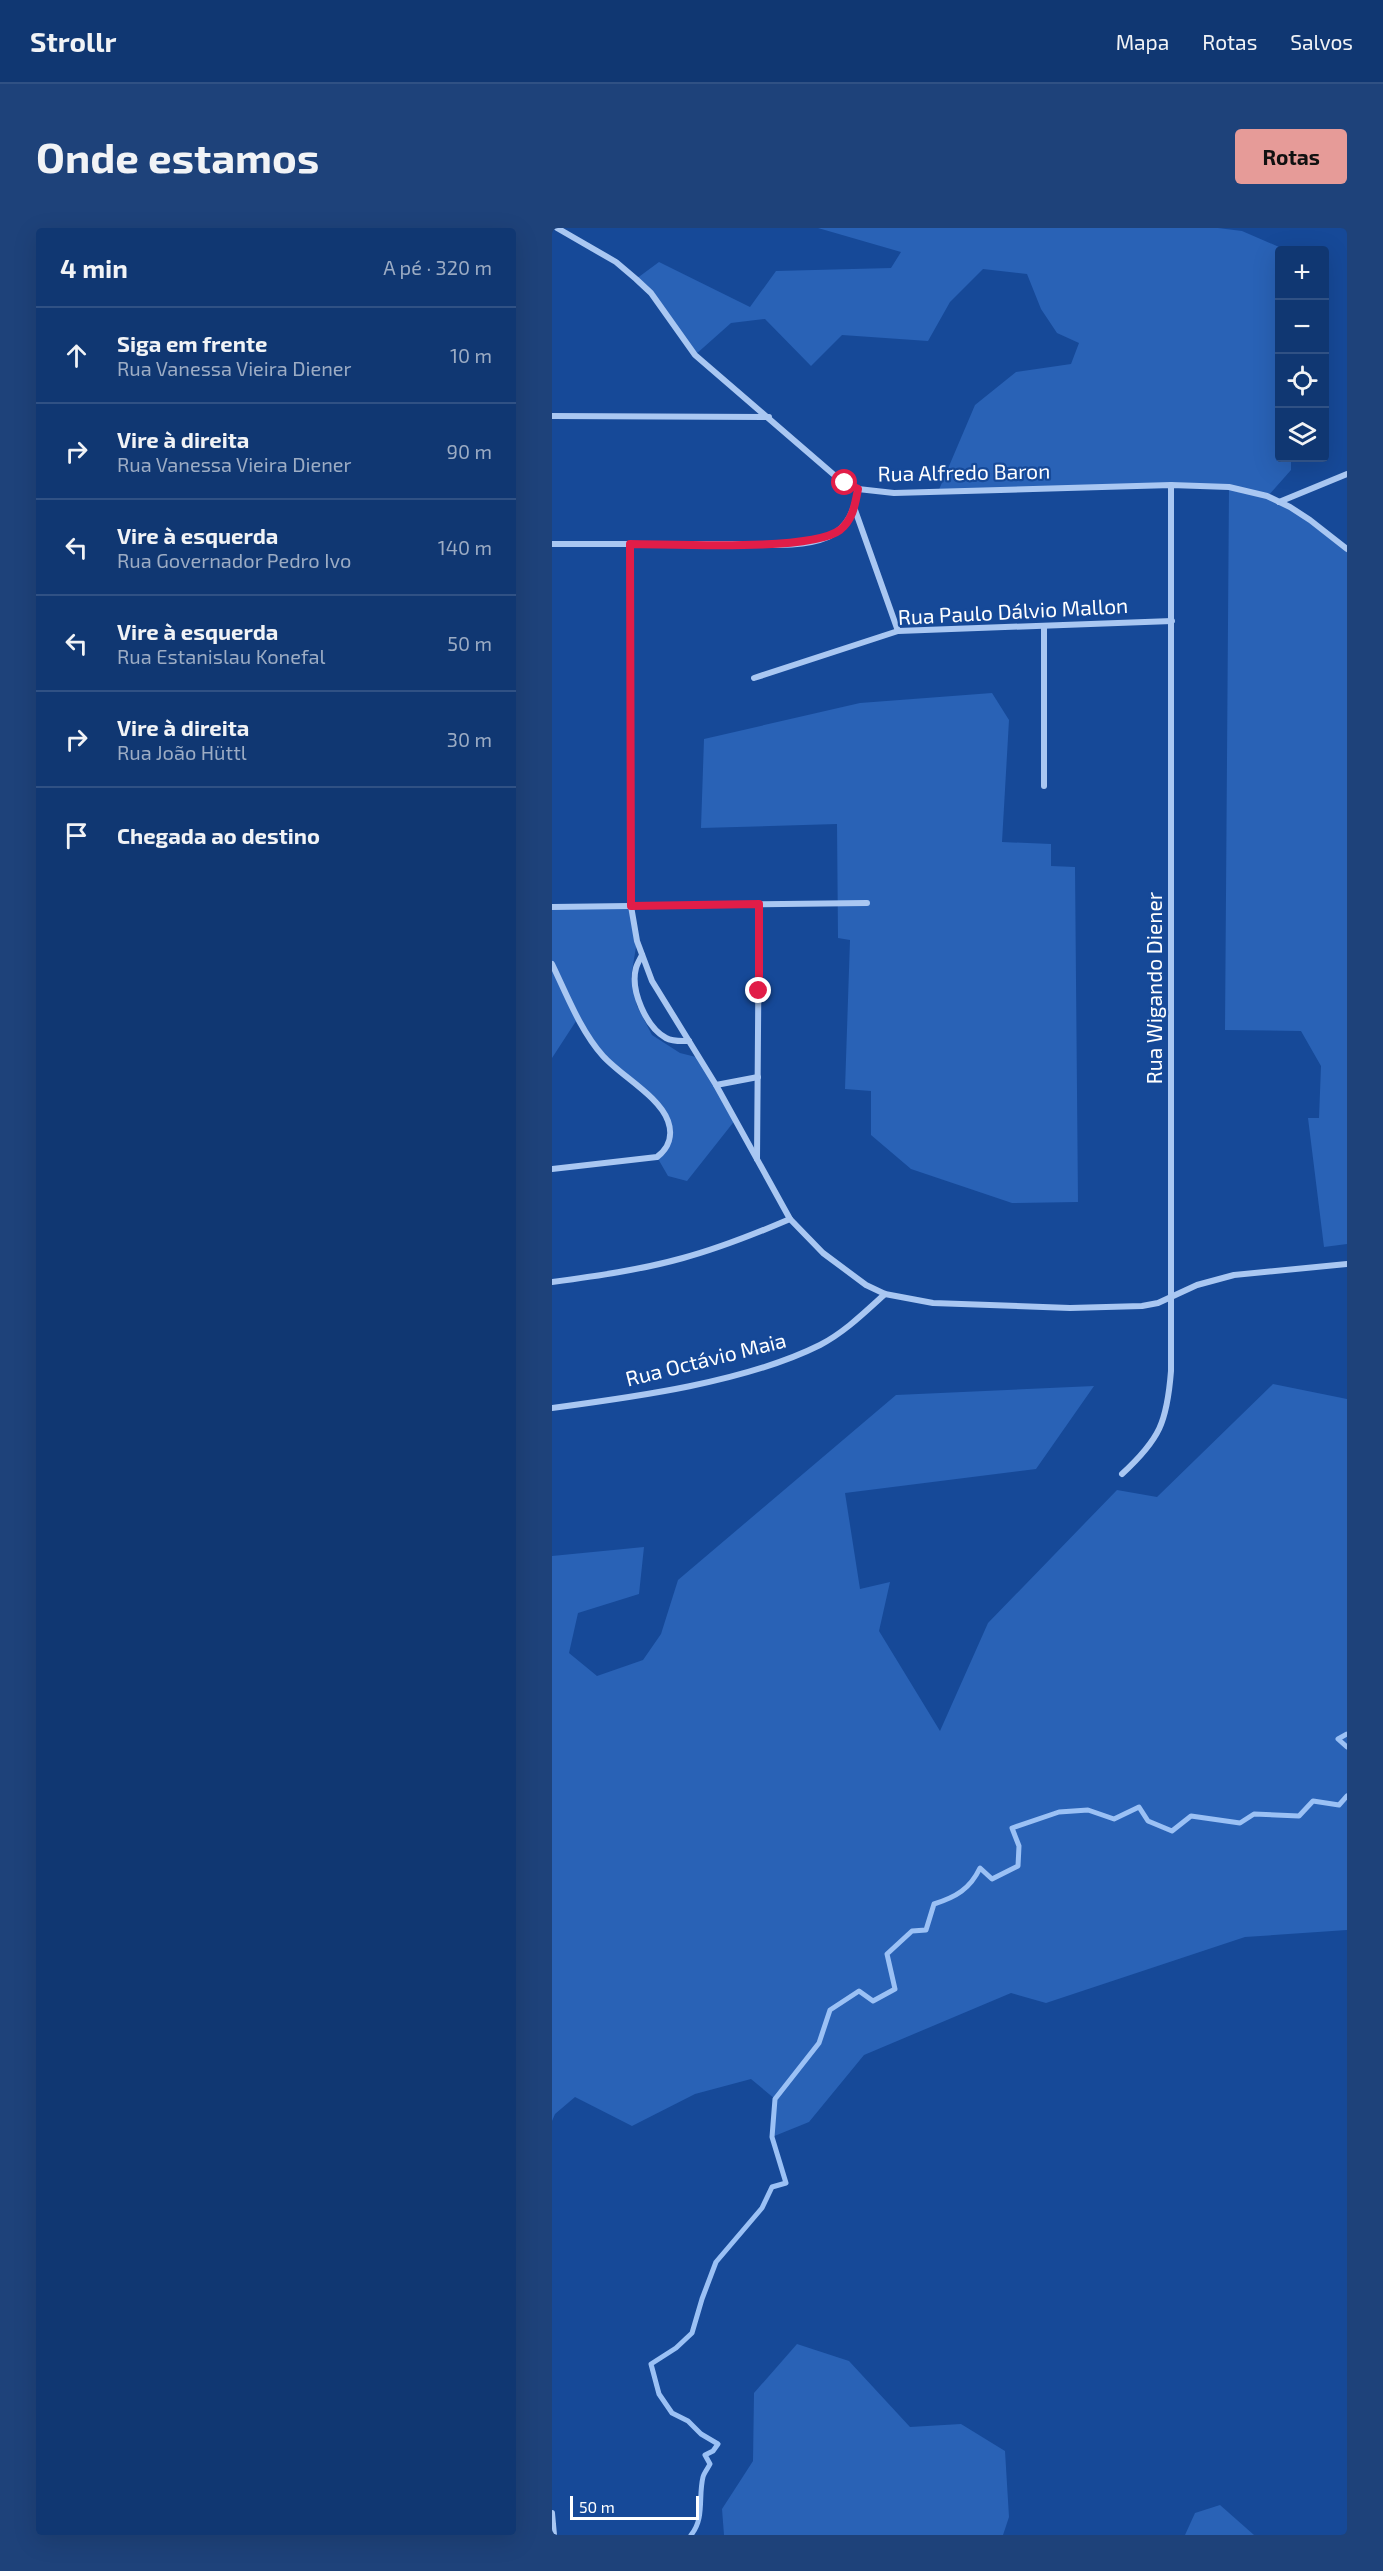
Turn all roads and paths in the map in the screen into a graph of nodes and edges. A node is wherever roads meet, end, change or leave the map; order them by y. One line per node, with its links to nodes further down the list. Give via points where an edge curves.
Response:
1 (557, 228): 3 (street, Rua Alfredo Baron, via 608,256 636,279 651,293 695,355)
2 (552, 416): 3 (street)
3 (769, 417): 6 (street, Rua Alfredo Baron, via 833,474)
4 (1347, 474): 7 (street)
5 (1171, 485): 6 (street, Rua Alfredo Baron, via 903,493); 7 (street, Rua Alfredo Baron, via 1229,486); 12 (street, Rua Wigando Diener)
6 (858, 489): 8 (street)
7 (1279, 502): 11 (street, Rua Alfredo Baron)
8 (855, 510): 10 (street, via 838,531 817,540 778,544); 14 (street)
9 (552, 544): 10 (street)
10 (630, 544): 19 (street)
11 (1347, 549)
12 (1172, 621): 13 (street, Rua Paulo Dálvio Mallon); 32 (street, Rua Wigando Diener)
13 (1044, 626): 14 (street, Rua Paulo Dálvio Mallon); 16 (street)
14 (898, 631): 15 (street, Rua Paulo Dálvio Mallon)
15 (754, 678)
16 (1044, 786)
17 (867, 903): 18 (street)
18 (759, 904): 19 (street); 24 (street)
19 (631, 906): 20 (street); 21 (street)
20 (552, 907)
21 (642, 955): 23 (street, via 652,981); 23 (street, via 635,969 635,981 644,1011 667,1039)
22 (552, 964): 27 (street, via 591,1040 616,1070 662,1110 670,1130 670,1141 657,1157)
23 (689, 1041): 25 (street)
24 (758, 1077): 25 (street); 26 (street)
25 (716, 1085): 26 (street)
26 (757, 1159): 28 (street)
27 (552, 1169)
28 (790, 1219): 30 (street, via 681,1259); 31 (street, via 843,1269)
29 (1347, 1264): 32 (street, via 1234,1275)
30 (552, 1282)
31 (885, 1294): 32 (street, via 942,1304 1070,1308 1142,1306); 33 (street, Rua Octávio Maia, via 841,1332 798,1355 698,1384)
32 (1170, 1297): 34 (street, Rua Wigando Diener, via 1171,1371 1166,1413 1154,1442)
33 (552, 1408)
34 (1122, 1474)
35 (552, 2513): 36 (street)
36 (554, 2535)

